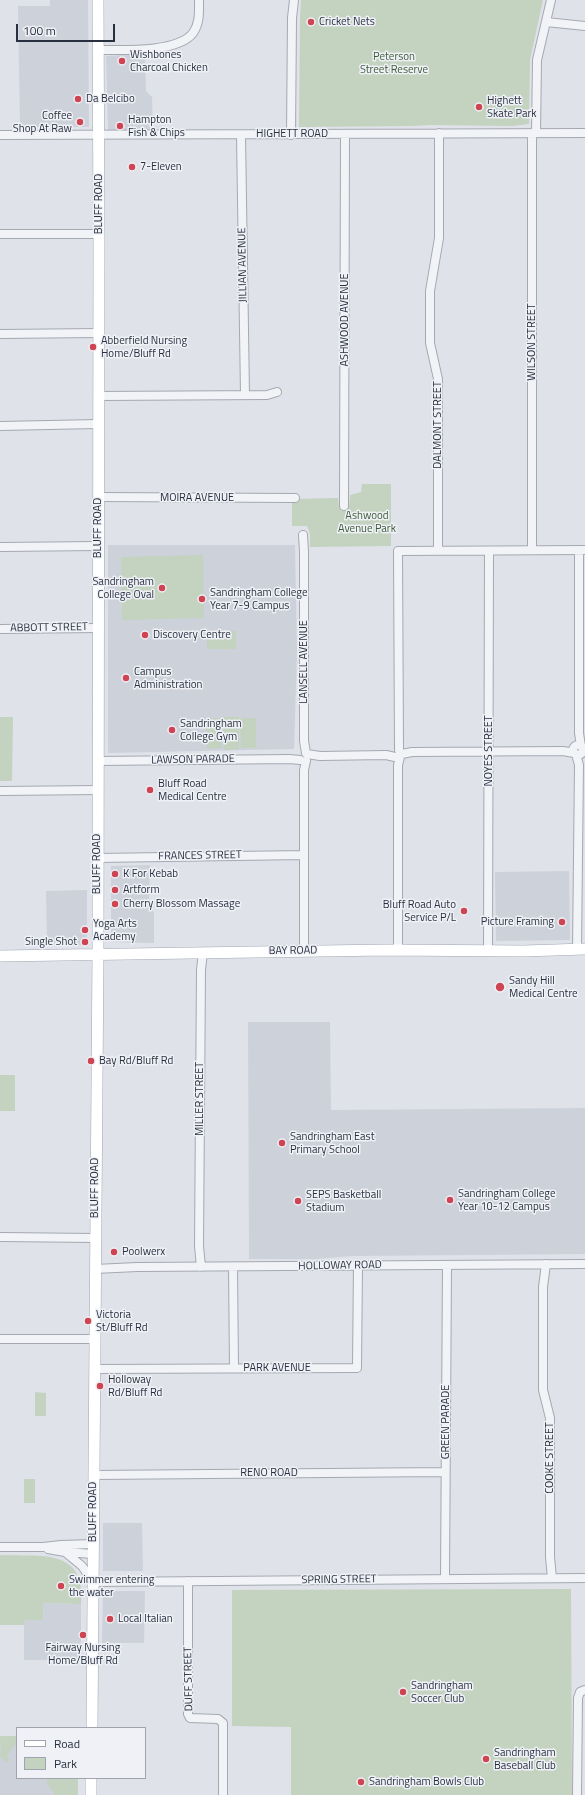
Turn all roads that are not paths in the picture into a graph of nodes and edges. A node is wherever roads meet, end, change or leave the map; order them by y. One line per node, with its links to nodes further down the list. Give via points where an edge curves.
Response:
1 (98, 0): 7 (main road, BLUFF ROAD)
2 (199, 0): 7 (street, via 198,23 193,33 185,40 155,49)
3 (294, 0): 11 (street)
4 (551, 0): 5 (street, WILSON STREET)
5 (546, 22): 6 (street); 9 (street, WILSON STREET, via 537,60)
6 (585, 26)
7 (98, 50): 15 (main road, BLUFF ROAD)
8 (439, 133): 9 (street, HIGHETT ROAD); 12 (street, HIGHETT ROAD); 31 (street, DALMONT STREET, via 439,238 430,291 430,343 438,379)
9 (534, 133): 10 (street, HIGHETT ROAD); 32 (street, WILSON STREET)
10 (585, 133)
11 (291, 134): 12 (street, HIGHETT ROAD); 14 (street, HIGHETT ROAD)
12 (345, 134): 27 (street, ASHWOOD AVENUE)
13 (0, 135): 15 (street, HIGHETT ROAD)
14 (241, 135): 15 (street, HIGHETT ROAD); 21 (street, JILLIAN AVENUE)
15 (99, 136): 17 (main road, BLUFF ROAD)
16 (0, 234): 17 (street)
17 (99, 234): 18 (main road, BLUFF ROAD)
18 (99, 333): 19 (street); 22 (main road, BLUFF ROAD)
19 (0, 334)
20 (277, 392): 21 (street, via 267,395)
21 (244, 395): 22 (street)
22 (99, 396): 23 (main road, BLUFF ROAD)
23 (98, 424): 24 (street); 25 (main road, BLUFF ROAD)
24 (0, 426)
25 (98, 497): 26 (street, MOIRA AVENUE); 29 (main road, BLUFF ROAD)
26 (295, 498)
27 (344, 506)
28 (302, 535): 40 (street, LANSELL AVENUE)
29 (98, 546): 30 (street); 35 (main road, BLUFF ROAD)
30 (0, 547)
31 (438, 550): 34 (street); 39 (street, via 398,550)
32 (532, 550): 33 (street); 34 (street)
33 (582, 550): 37 (street)
34 (489, 551): 38 (street, NOYES STREET)
35 (98, 628): 36 (street, ABBOTT STREET); 41 (main road, BLUFF ROAD)
36 (0, 629)
37 (580, 750): 38 (street, LAWSON PARADE); 46 (street, via 578,765)
38 (489, 752): 39 (street, LAWSON PARADE, via 412,752); 49 (street, NOYES STREET)
39 (398, 755): 40 (street, LAWSON PARADE); 47 (street)
40 (304, 757): 41 (street, LAWSON PARADE); 44 (street, LANSELL AVENUE)
41 (98, 761): 42 (main road, BLUFF ROAD)
42 (98, 790): 43 (street); 45 (main road, BLUFF ROAD)
43 (0, 791)
44 (304, 855): 45 (street, FRANCES STREET); 48 (street, LANSELL AVENUE)
45 (97, 858): 51 (main road, BLUFF ROAD)
46 (581, 949): 49 (main road, BAY ROAD)
47 (398, 950): 48 (main road, BAY ROAD); 49 (main road, BAY ROAD)
48 (304, 951): 50 (main road, BAY ROAD)
49 (488, 951)
50 (203, 952): 51 (main road, BAY ROAD); 59 (street, MILLER STREET)
51 (98, 954): 52 (main road, BAY ROAD); 54 (main road, BLUFF ROAD)
52 (0, 956)
53 (0, 1237): 54 (street)
54 (95, 1238): 61 (main road, BLUFF ROAD)
55 (544, 1264): 56 (street, HOLLOWAY ROAD); 58 (street, HOLLOWAY ROAD); 72 (street, COOKE STREET, via 543,1390 550,1418)
56 (585, 1264)
57 (358, 1265): 58 (street, HOLLOWAY ROAD); 60 (street, HOLLOWAY ROAD); 64 (street, PARK AVENUE, via 357,1368)
58 (447, 1265): 66 (street, GREEN PARADE)
59 (199, 1267): 60 (street, HOLLOWAY ROAD); 61 (street, HOLLOWAY ROAD)
60 (233, 1267): 64 (street)
61 (95, 1269): 63 (main road, BLUFF ROAD)
62 (0, 1338): 63 (street)
63 (94, 1339): 65 (main road, BLUFF ROAD)
64 (234, 1368): 65 (street, PARK AVENUE)
65 (94, 1369): 67 (main road, BLUFF ROAD)
66 (445, 1472): 67 (street, RENO ROAD); 74 (street, GREEN PARADE)
67 (93, 1475): 70 (main road, BLUFF ROAD)
68 (0, 1547): 69 (street)
69 (43, 1547): 70 (street, via 61,1545); 71 (street)
70 (93, 1549): 71 (street); 76 (main road, BLUFF ROAD)
71 (65, 1552): 76 (street, via 82,1566)
72 (550, 1578): 73 (street, SPRING STREET); 74 (street, SPRING STREET)
73 (585, 1578)
74 (444, 1579): 75 (street, SPRING STREET)
75 (188, 1581): 76 (street, SPRING STREET); 81 (street, DUFF STREET, via 188,1714 190,1718 218,1719 223,1723)
76 (93, 1582): 78 (main road, BLUFF ROAD)
77 (582, 1691): 82 (street, via 578,1698)
78 (92, 1727)
79 (91, 1779): 80 (main road)
80 (91, 1795)
81 (223, 1795)
82 (578, 1795)

